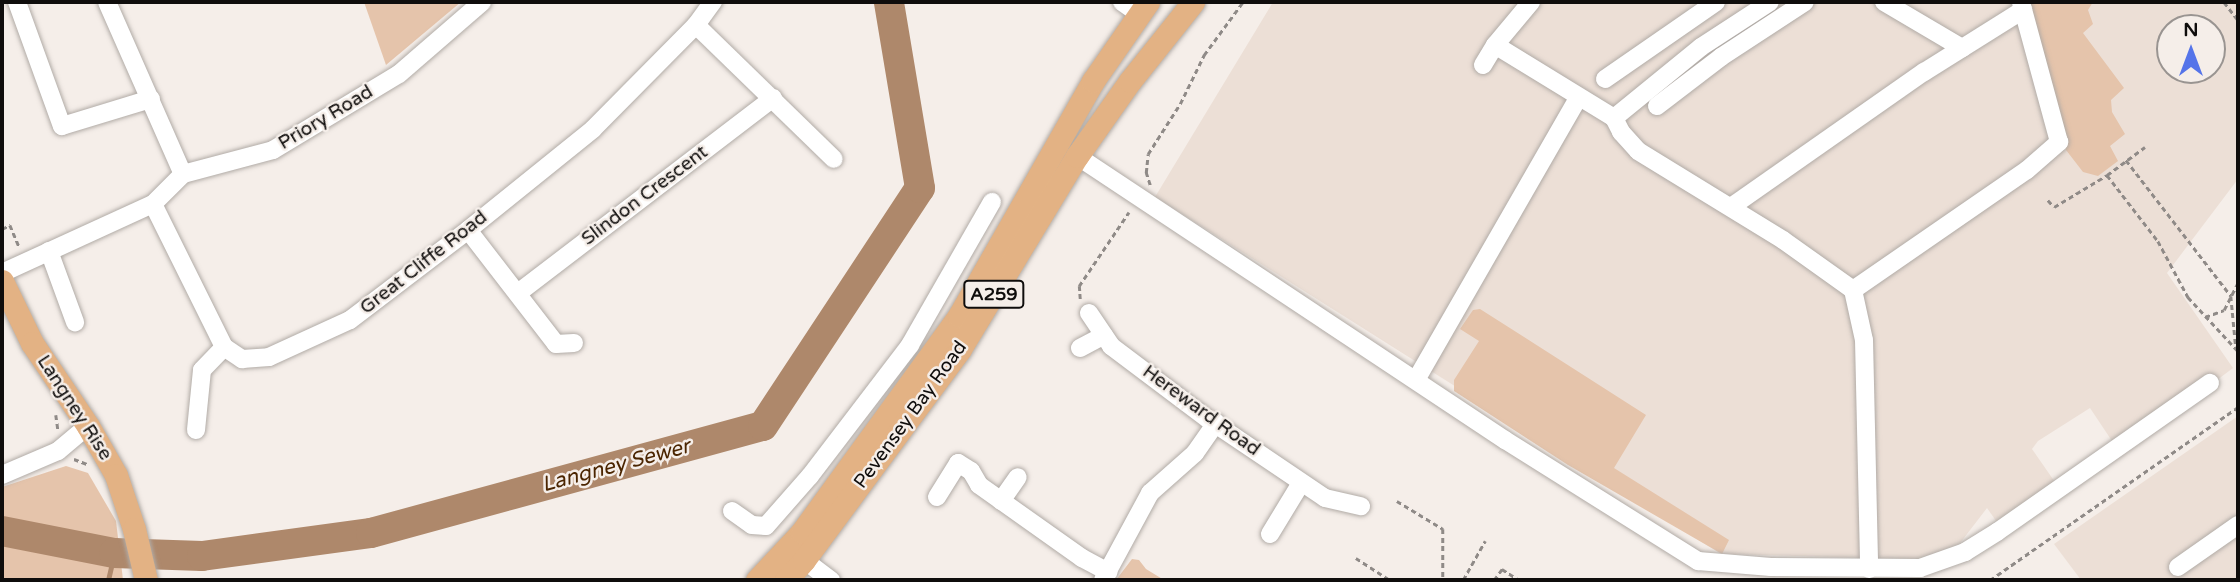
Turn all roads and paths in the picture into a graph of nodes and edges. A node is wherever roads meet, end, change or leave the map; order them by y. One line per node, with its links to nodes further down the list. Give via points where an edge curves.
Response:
1 (17, 2): 25 (street, via 62,126)
2 (107, 2): 25 (street)
3 (482, 2): 33 (street, Priory Road, via 399,74 273,150)
4 (713, 2): 16 (street, Great Cliffe Road)
5 (1193, 2): 30 (main road, Pevensey Bay Road / A259)
6 (1243, 2): 35 (path, via 1204,55 1148,154 1146,173 1151,183)
7 (1531, 2): 18 (street)
8 (1716, 2): 17 (street)
9 (1770, 2): 19 (street)
10 (1805, 2): 21 (street)
11 (1884, 2): 20 (street)
12 (2224, 2): 15 (path)
13 (1136, 6): 43 (main road, Pevensey Bay Road / A259)
14 (2022, 6): 20 (street); 47 (street, via 2059,142 2027,170)
15 (2238, 20)
16 (696, 25): 26 (street); 40 (street, Great Cliffe Road, via 593,129)
17 (1675, 30): 19 (street); 23 (street)
18 (1496, 45): 22 (street); 24 (street)
19 (1701, 47): 21 (street); 28 (street)
20 (1962, 48): 39 (street)
21 (1721, 57): 27 (street)
22 (1483, 65)
23 (1605, 79)
24 (1578, 98): 28 (street); 58 (street)
25 (151, 99): 33 (street)
26 (773, 99): 31 (street); 48 (street, Slindon Crescent)
27 (1657, 106)
28 (1614, 118): 39 (street, via 1638,151)
29 (2145, 147): 32 (path)
30 (1077, 156): 35 (street); 78 (main road, Pevensey Bay Road / A259, via 960,349)
31 (834, 159)
32 (2126, 160): 34 (path); 49 (path)
33 (183, 174): 38 (street)
34 (2106, 175): 36 (path, via 2054,207); 51 (path, via 2158,241 2188,297)
35 (1139, 198): 50 (path, via 1079,286 1081,302); 58 (street)
36 (2048, 200)
37 (992, 202): 41 (street)
38 (153, 204): 42 (street); 55 (street)
39 (1731, 207): 47 (street)
40 (468, 230): 48 (street); 55 (street, Great Cliffe Road, via 350,320 269,358 242,359)
41 (972, 240): 43 (street); 65 (street, via 910,345)
42 (50, 251): 44 (street); 52 (street)
43 (997, 252): 68 (main road, Pevensey Bay Road / A259, via 918,375)
44 (2, 273)
45 (2, 281): 62 (main road, Langney Rise, via 32,343)
46 (2238, 282): 49 (path)
47 (1853, 290): 80 (street, via 1864,340)
48 (518, 293): 54 (street, via 556,344)
49 (2231, 296): 51 (path, via 2224,310); 57 (path)
50 (1089, 313): 53 (street, Hereward Road)
51 (2206, 317): 57 (path)
52 (75, 322)
53 (1104, 335): 56 (street); 61 (street, Hereward Road, via 1111,346)
54 (574, 343)
55 (224, 347): 63 (street, via 202,370)
56 (1080, 348)
57 (2237, 350)
58 (1416, 380): 80 (street, via 1698,562)
59 (2210, 383): 80 (street, via 1965,552 1920,568)
60 (2238, 407): 91 (path)
61 (1216, 423): 67 (street, Hereward Road); 82 (street, via 1195,453 1150,493)
62 (88, 426): 64 (street, via 58,450); 81 (main road, Langney Rise, via 116,475)
63 (196, 430)
64 (2, 475)
65 (810, 476): 68 (street); 73 (street, via 766,526 752,525)
66 (1018, 477): 70 (street)
67 (1301, 483): 72 (street, Hereward Road, via 1325,498); 75 (street)
68 (831, 493): 83 (main road, Pevensey Bay Road / A259)
69 (937, 497): 70 (street, via 958,463)
70 (1002, 501): 82 (street)
71 (1397, 501): 87 (path, via 1443,529)
72 (1361, 506)
73 (732, 511)
74 (2238, 525): 79 (street)
75 (1270, 534)
76 (1485, 541): 88 (path)
77 (1356, 558): 86 (path)
78 (804, 560): 84 (main road, Pevensey Bay Road / A259); 85 (street)
79 (2178, 567)
80 (1869, 569)
81 (144, 571)
82 (1106, 576)
83 (757, 580)
84 (786, 580)
85 (831, 580)
86 (1390, 580)
87 (1443, 580)
88 (1463, 580)
89 (1494, 580): 90 (path, via 1502,569)
90 (1519, 580)
91 (1990, 580)

